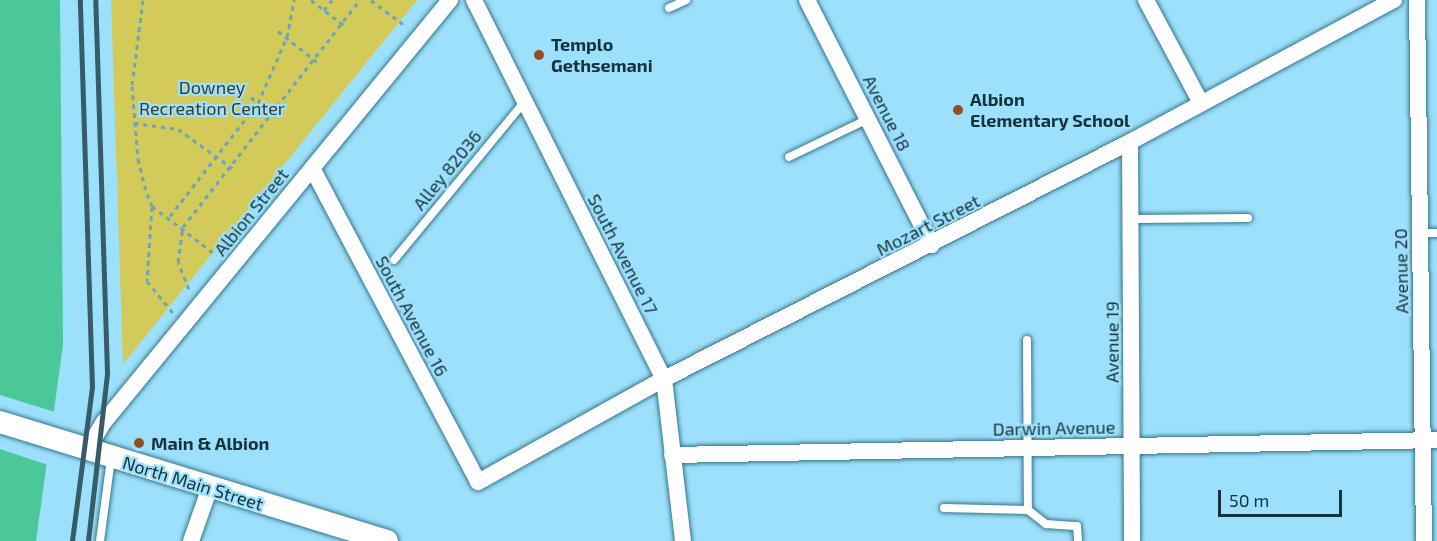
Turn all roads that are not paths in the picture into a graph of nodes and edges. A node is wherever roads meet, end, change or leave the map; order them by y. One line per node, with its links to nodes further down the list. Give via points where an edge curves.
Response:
1 (450, 0): 14 (street, Albion Street)
2 (474, 0): 9 (street, South Avenue 17)
3 (686, 0): 8 (lane)
4 (807, 0): 11 (street, Avenue 18)
5 (1146, 0): 10 (street)
6 (1394, 0): 10 (street, Mozart Street)
7 (1417, 0): 17 (street, Avenue 20)
8 (669, 8)
9 (525, 101): 20 (lane, Alley 82036); 22 (street, South Avenue 17)
10 (1201, 103): 12 (street, Mozart Street)
11 (868, 119): 13 (lane); 19 (street, Avenue 18)
12 (1130, 142): 16 (street, Avenue 19); 19 (street, Mozart Street)
13 (789, 157)
14 (312, 168): 26 (street, Albion Street); 30 (street, South Avenue 16)
15 (1248, 218): 16 (lane)
16 (1131, 219): 25 (street, Avenue 19)
17 (1420, 233): 18 (lane); 24 (street, Avenue 20)
18 (1437, 233)
19 (932, 245): 22 (street, Mozart Street)
20 (394, 260)
21 (1027, 340): 27 (lane)
22 (664, 379): 28 (street, South Avenue 17); 30 (street, Mozart Street)
23 (0, 422): 26 (main road, North Main Street)
24 (1430, 440): 25 (street, Darwin Avenue); 40 (street, Avenue 20)
25 (1132, 446): 27 (street, Darwin Avenue); 39 (street, Avenue 19)
26 (82, 448): 29 (main road, North Main Street)
27 (1031, 448): 28 (street, Darwin Avenue); 33 (lane)
28 (672, 454): 37 (street, South Avenue 17)
29 (112, 458): 31 (main road, North Main Street); 34 (lane)
30 (478, 482)
31 (210, 487): 35 (street); 36 (main road, North Main Street)
32 (944, 508): 33 (lane)
33 (1028, 510): 38 (lane, via 1046,524 1077,526)
34 (100, 541)
35 (191, 541)
36 (387, 541)
37 (683, 541)
38 (1078, 541)
39 (1132, 541)
40 (1424, 541)

